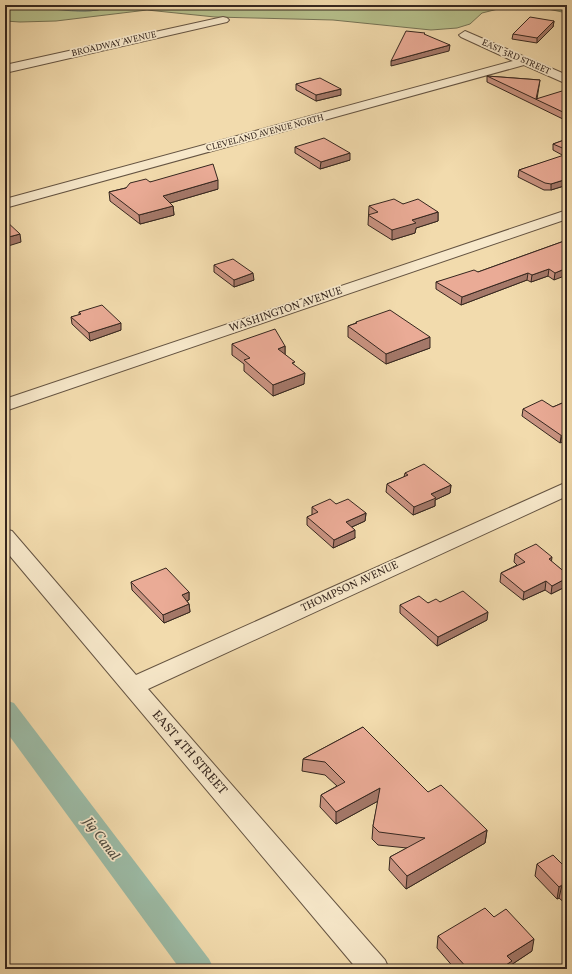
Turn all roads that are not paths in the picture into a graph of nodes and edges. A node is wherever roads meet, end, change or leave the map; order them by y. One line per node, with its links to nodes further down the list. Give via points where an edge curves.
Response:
1 (223, 20): 4 (street, BROADWAY AVENUE)
2 (465, 35): 3 (street, EAST 3RD STREET)
3 (526, 61): 5 (street, EAST 3RD STREET); 6 (street, CLEVELAND AVENUE NORTH)
4 (5, 69)
5 (567, 80)
6 (5, 204)
7 (567, 214): 8 (street, WASHINGTON AVENUE)
8 (5, 405)
9 (567, 488): 11 (street, THOMPSON AVENUE)
10 (5, 536): 11 (street, EAST 4TH STREET)
11 (133, 686): 12 (street, EAST 4TH STREET)
12 (375, 969)

